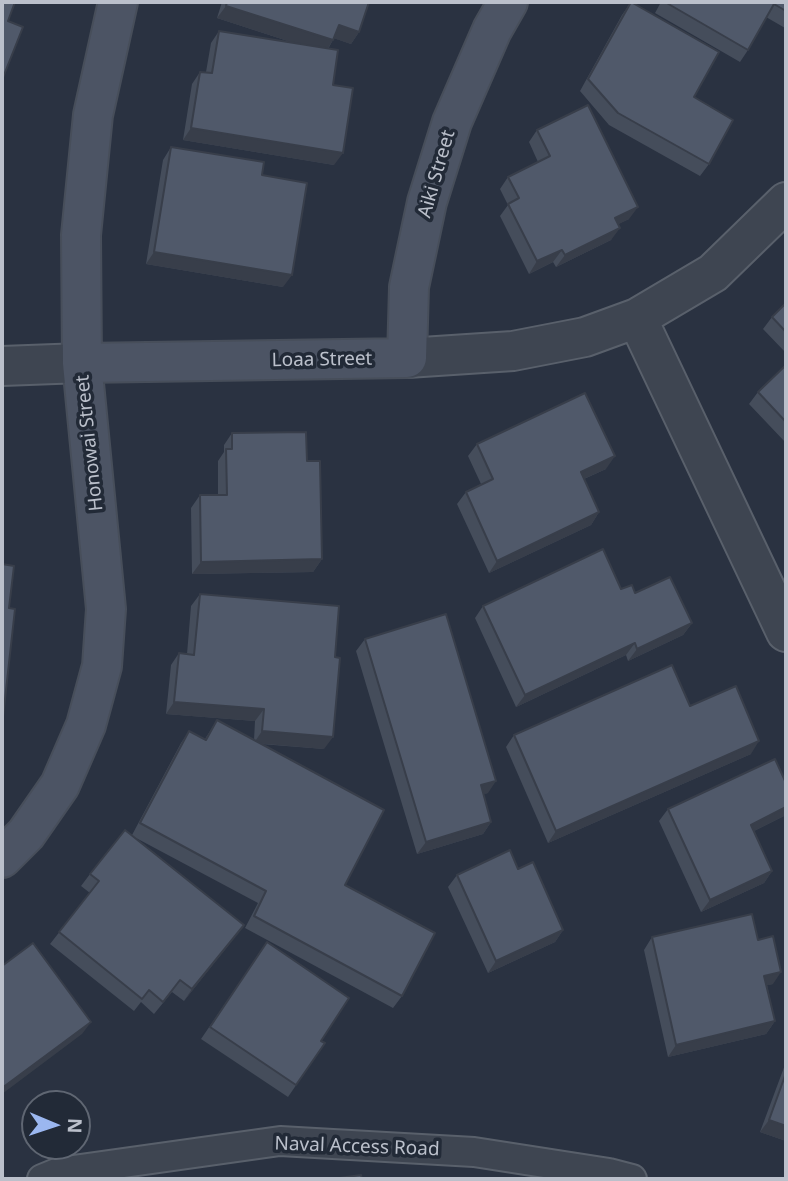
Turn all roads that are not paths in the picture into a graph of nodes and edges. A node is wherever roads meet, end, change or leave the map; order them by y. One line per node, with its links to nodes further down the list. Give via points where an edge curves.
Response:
1 (118, 2): 6 (street, Honowai Street, via 91,129 81,235)
2 (508, 2): 5 (street, Aiki Street, via 452,122 427,202 409,286)
3 (786, 202): 4 (street, Loaa Street, via 713,273)
4 (637, 318): 5 (street, Loaa Street, via 585,337 513,351); 8 (street)
5 (407, 358): 6 (street, Loaa Street)
6 (82, 363): 7 (street, Loaa Street); 9 (street, Honowai Street, via 105,597 102,666 86,724 60,785 26,834)
7 (2, 366)
8 (786, 632)
9 (2, 858)
10 (42, 1179): 11 (lane, Naval Access Road, via 59,1172 280,1141 474,1152)
11 (632, 1179)

